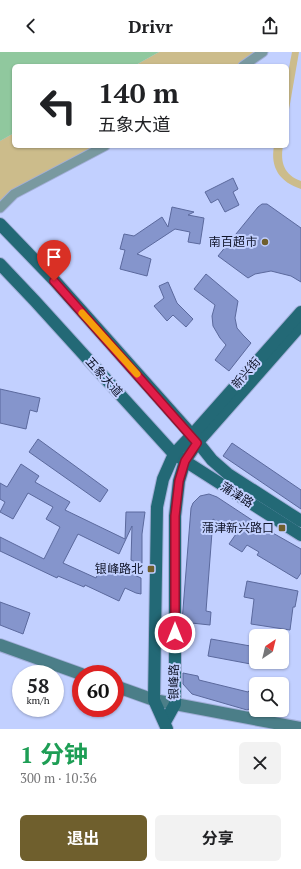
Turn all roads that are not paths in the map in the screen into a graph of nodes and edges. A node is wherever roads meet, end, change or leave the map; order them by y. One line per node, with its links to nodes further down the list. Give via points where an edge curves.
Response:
1 (263, 52): 2 (street)
2 (247, 64)
3 (101, 148): 4 (street, via 14,194)
4 (0, 208)
5 (0, 224): 9 (main road)
6 (0, 264): 10 (main road, 五象大道)
7 (301, 312): 9 (main road, 新兴街)
8 (301, 325): 9 (main road, 新兴街)
9 (195, 439): 10 (main road, 银峰路); 11 (main road, 银峰路); 12 (main road, 蒲津路, via 212,460 228,474)
10 (174, 454): 11 (main road, 蒲津路); 17 (main road, 银峰路, via 163,479 157,507)
11 (185, 461): 13 (main road, 蒲津路); 18 (main road, 银峰路, via 179,481 175,516)
12 (301, 521)
13 (301, 535)
14 (0, 645): 15 (street)
15 (72, 671)
16 (124, 689): 17 (street)
17 (154, 700): 18 (street); 19 (main road, 银峰路)
18 (175, 704): 19 (main road, 银峰路); 20 (street)
19 (166, 726)
20 (301, 728)

